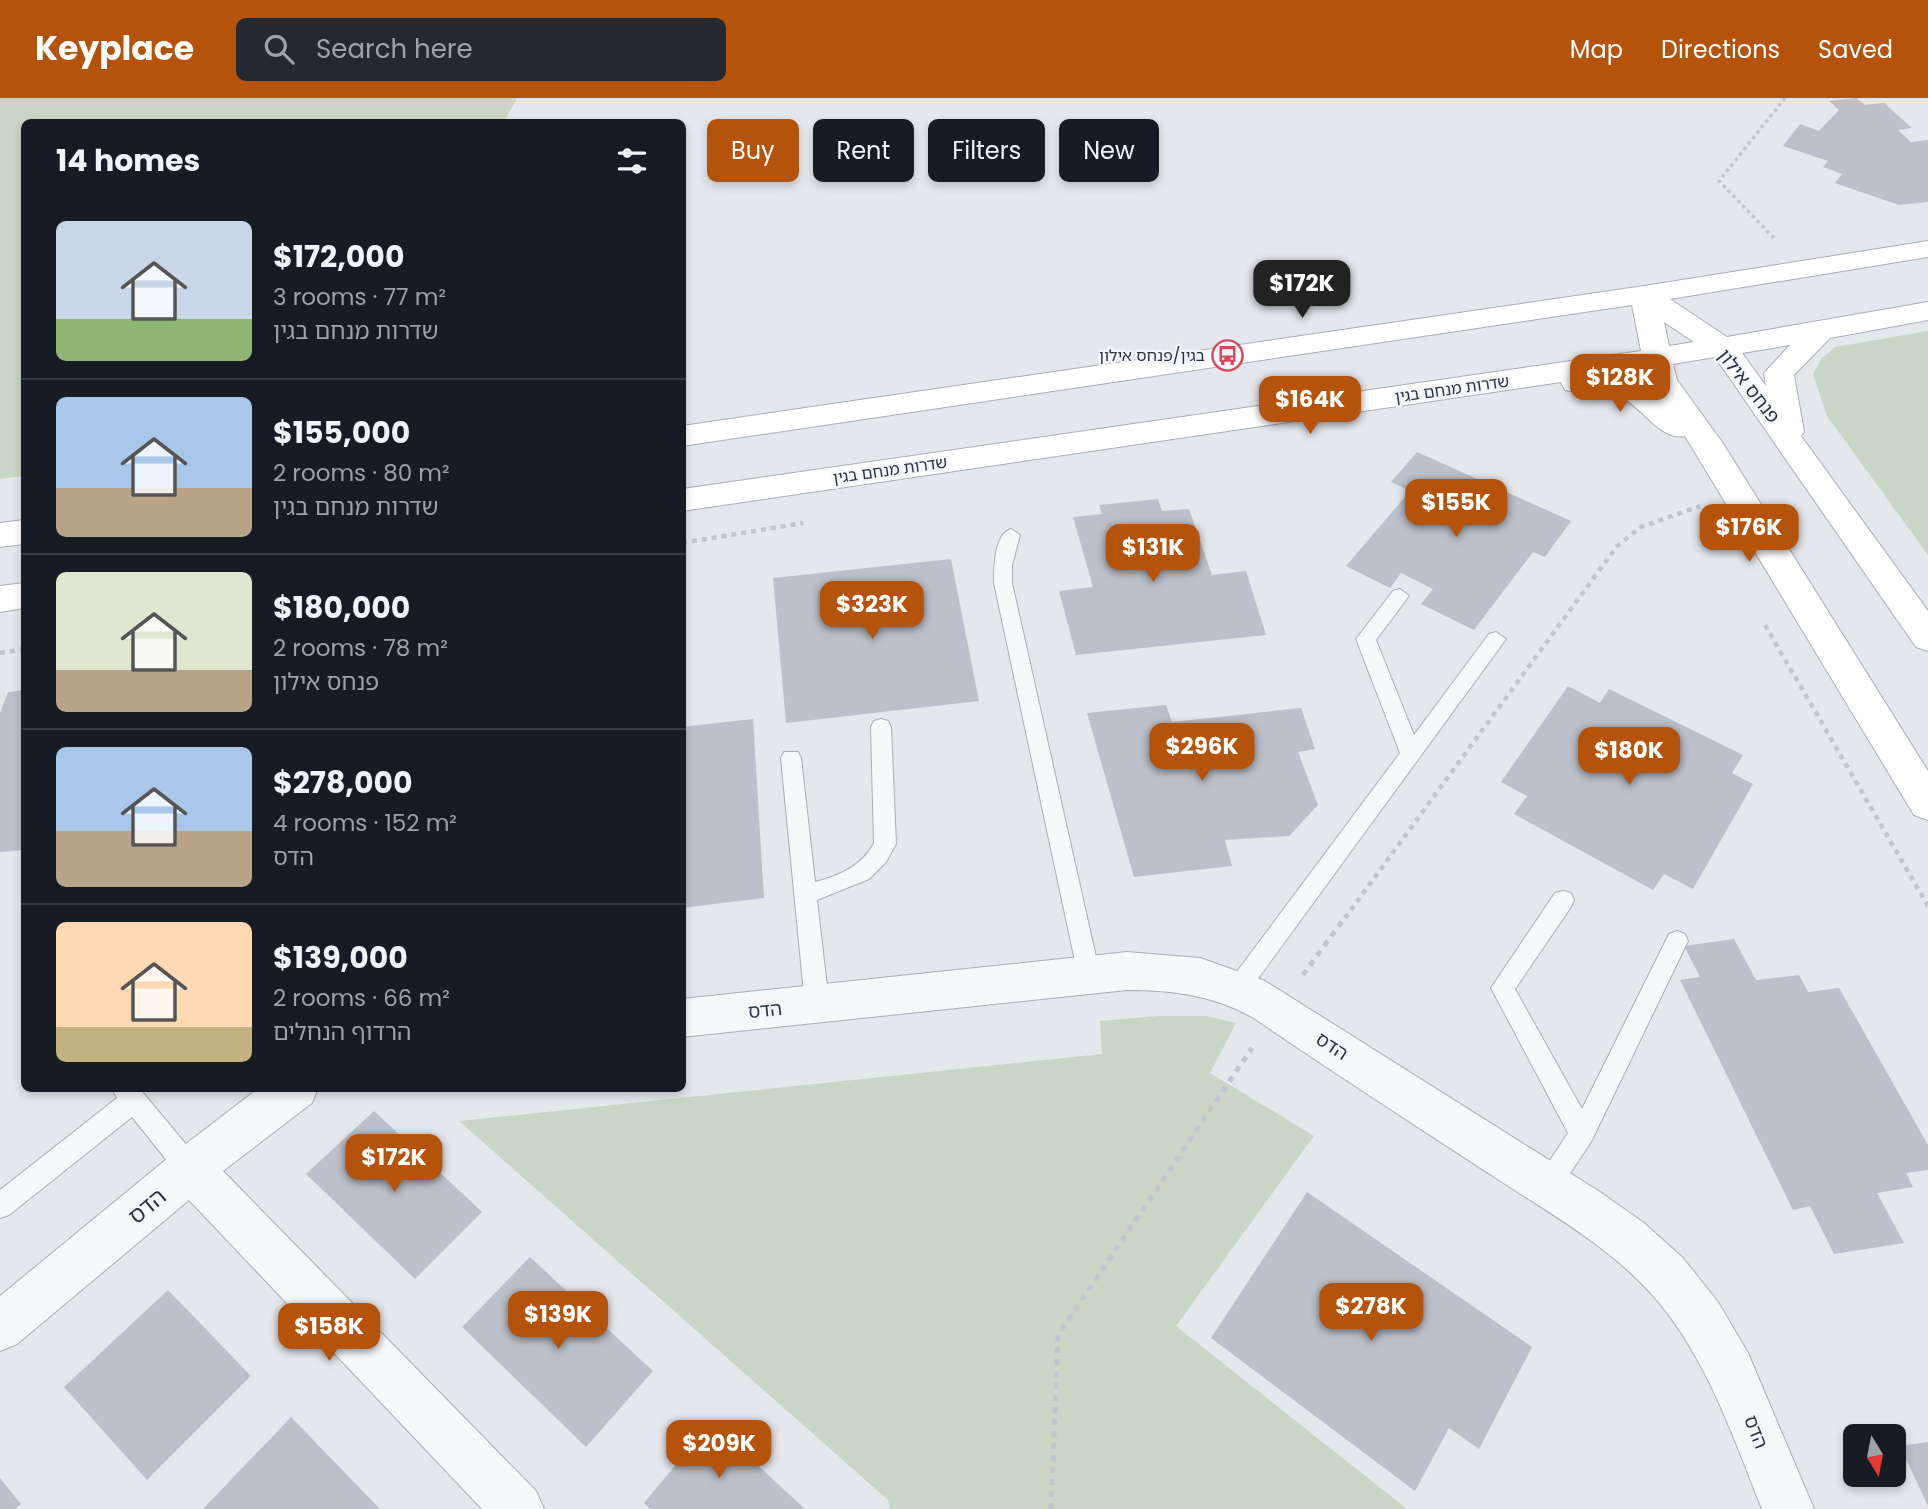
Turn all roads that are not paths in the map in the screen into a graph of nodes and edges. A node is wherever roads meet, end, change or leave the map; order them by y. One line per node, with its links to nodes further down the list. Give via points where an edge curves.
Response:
1 (1928, 249): 2 (street)
2 (1644, 295): 5 (street, פנחס אילון); 6 (street); 8 (street)
3 (1928, 311): 4 (street, שדרות מנחם בגין)
4 (1821, 331): 5 (street, שדרות מנחם בגין); 9 (street, via 1779,373)
5 (1723, 348): 6 (street, שדרות מנחם בגין); 9 (street, פנחס אילון)
6 (1655, 358): 7 (street, שדרות מנחם בגין); 10 (street, via 1662,381)
7 (1529, 378): 10 (street, via 1628,388); 11 (street, שדרות מנחם בגין)
8 (686, 435)
9 (1789, 438): 18 (street, פנחס אילון)
10 (1711, 449): 23 (street)
11 (686, 499)
12 (21, 532): 13 (street)
13 (0, 535)
14 (1010, 535): 27 (lane, via 1003,583)
15 (21, 596): 17 (street)
16 (1400, 596): 21 (lane, via 1366,639)
17 (0, 599)
18 (1928, 638)
19 (1496, 639): 21 (lane)
20 (881, 727): 24 (lane, via 885,844 880,858 839,887)
21 (1411, 754): 28 (lane)
22 (791, 758): 24 (lane)
23 (1928, 804)
24 (803, 894): 29 (lane)
25 (1563, 900): 33 (lane, via 1502,988)
26 (1677, 941): 33 (lane)
27 (1089, 975): 28 (street, הדס, via 1168,971); 29 (street, הדס)
28 (1238, 988): 35 (street, הדס)
29 (817, 1004): 30 (street, הדס)
30 (686, 1018)
31 (290, 1092): 34 (street, הדס)
32 (128, 1095): 34 (lane); 36 (lane)
33 (1582, 1134): 35 (lane)
34 (190, 1169): 37 (street, הדס); 38 (street)
35 (1548, 1185): 39 (street, הדס, via 1638,1248 1685,1296 1736,1382)
36 (0, 1206)
37 (0, 1327)
38 (518, 1509)
39 (1788, 1509)

